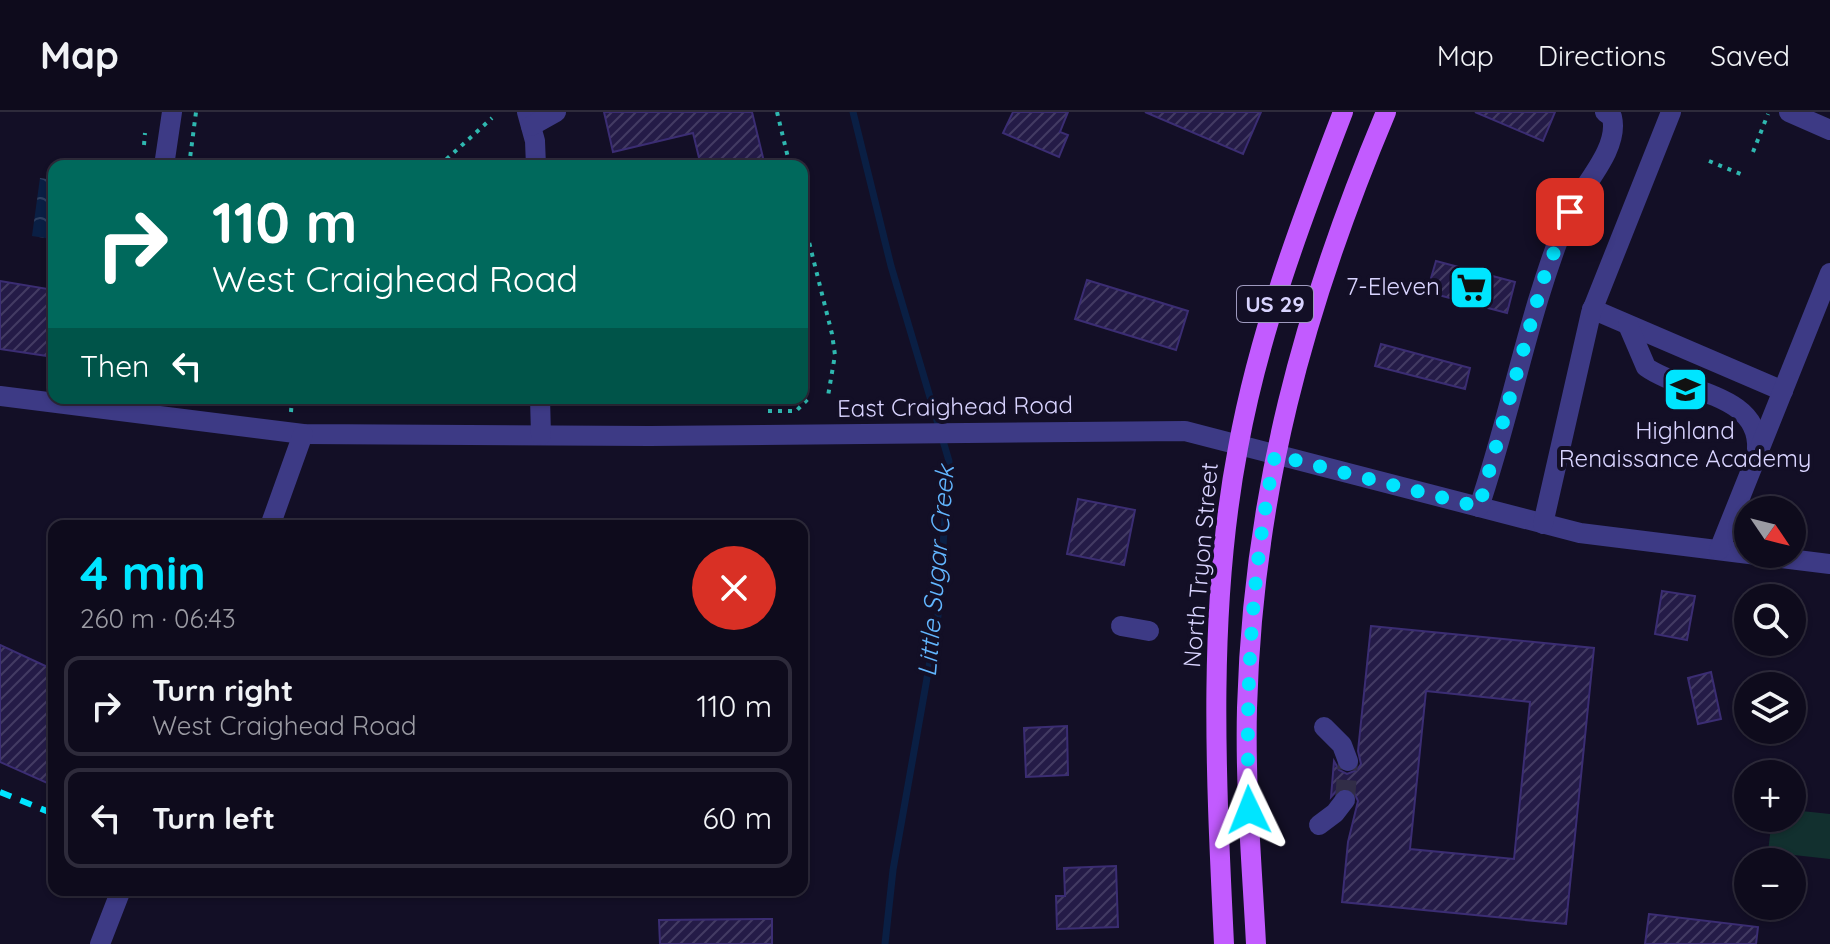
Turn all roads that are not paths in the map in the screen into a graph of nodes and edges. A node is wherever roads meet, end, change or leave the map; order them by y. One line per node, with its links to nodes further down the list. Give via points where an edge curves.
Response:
1 (172, 112): 10 (street)
2 (556, 112): 8 (street)
3 (1343, 112): 23 (main road, North Tryon Street / US 29, via 1302,218)
4 (1386, 112): 24 (main road, US 29, via 1329,257)
5 (1605, 112): 26 (street, via 1612,117 1613,132 1543,280)
6 (1671, 112): 13 (street)
7 (1789, 112): 9 (street)
8 (529, 119): 11 (street)
9 (1830, 130)
10 (165, 160)
11 (535, 160)
12 (1830, 273): 15 (street)
13 (1592, 309): 14 (street); 28 (street)
14 (1628, 325): 15 (street); 25 (street, via 1646,367 1740,408 1758,432)
15 (1783, 391): 25 (street)
16 (0, 396): 17 (street, East Craighead Road)
17 (48, 400)
18 (106, 404): 20 (street, East Craighead Road)
19 (540, 404): 22 (street)
20 (132, 406): 21 (street, East Craighead Road)
21 (303, 434): 22 (street, East Craighead Road); 27 (street)
22 (541, 435): 23 (street, East Craighead Road, via 1185,431)
23 (1238, 446): 24 (street, East Craighead Road); 39 (main road, North Tryon Street / US 29, via 1217,640)
24 (1275, 455): 26 (street, East Craighead Road); 40 (main road, US 29, via 1255,586 1247,711)
25 (1756, 457): 29 (street)
26 (1479, 507): 28 (street, East Craighead Road)
27 (272, 520)
28 (1543, 524): 29 (street, East Craighead Road)
29 (1719, 550): 30 (street, East Craighead Road)
30 (1830, 564)
31 (1121, 626): 32 (street)
32 (1149, 631)
33 (1324, 727): 34 (street, via 1342,745)
34 (1348, 761)
35 (1345, 800): 36 (street)
36 (1319, 825)
37 (119, 896): 38 (street)
38 (100, 944)
39 (1224, 944)
40 (1256, 944)

